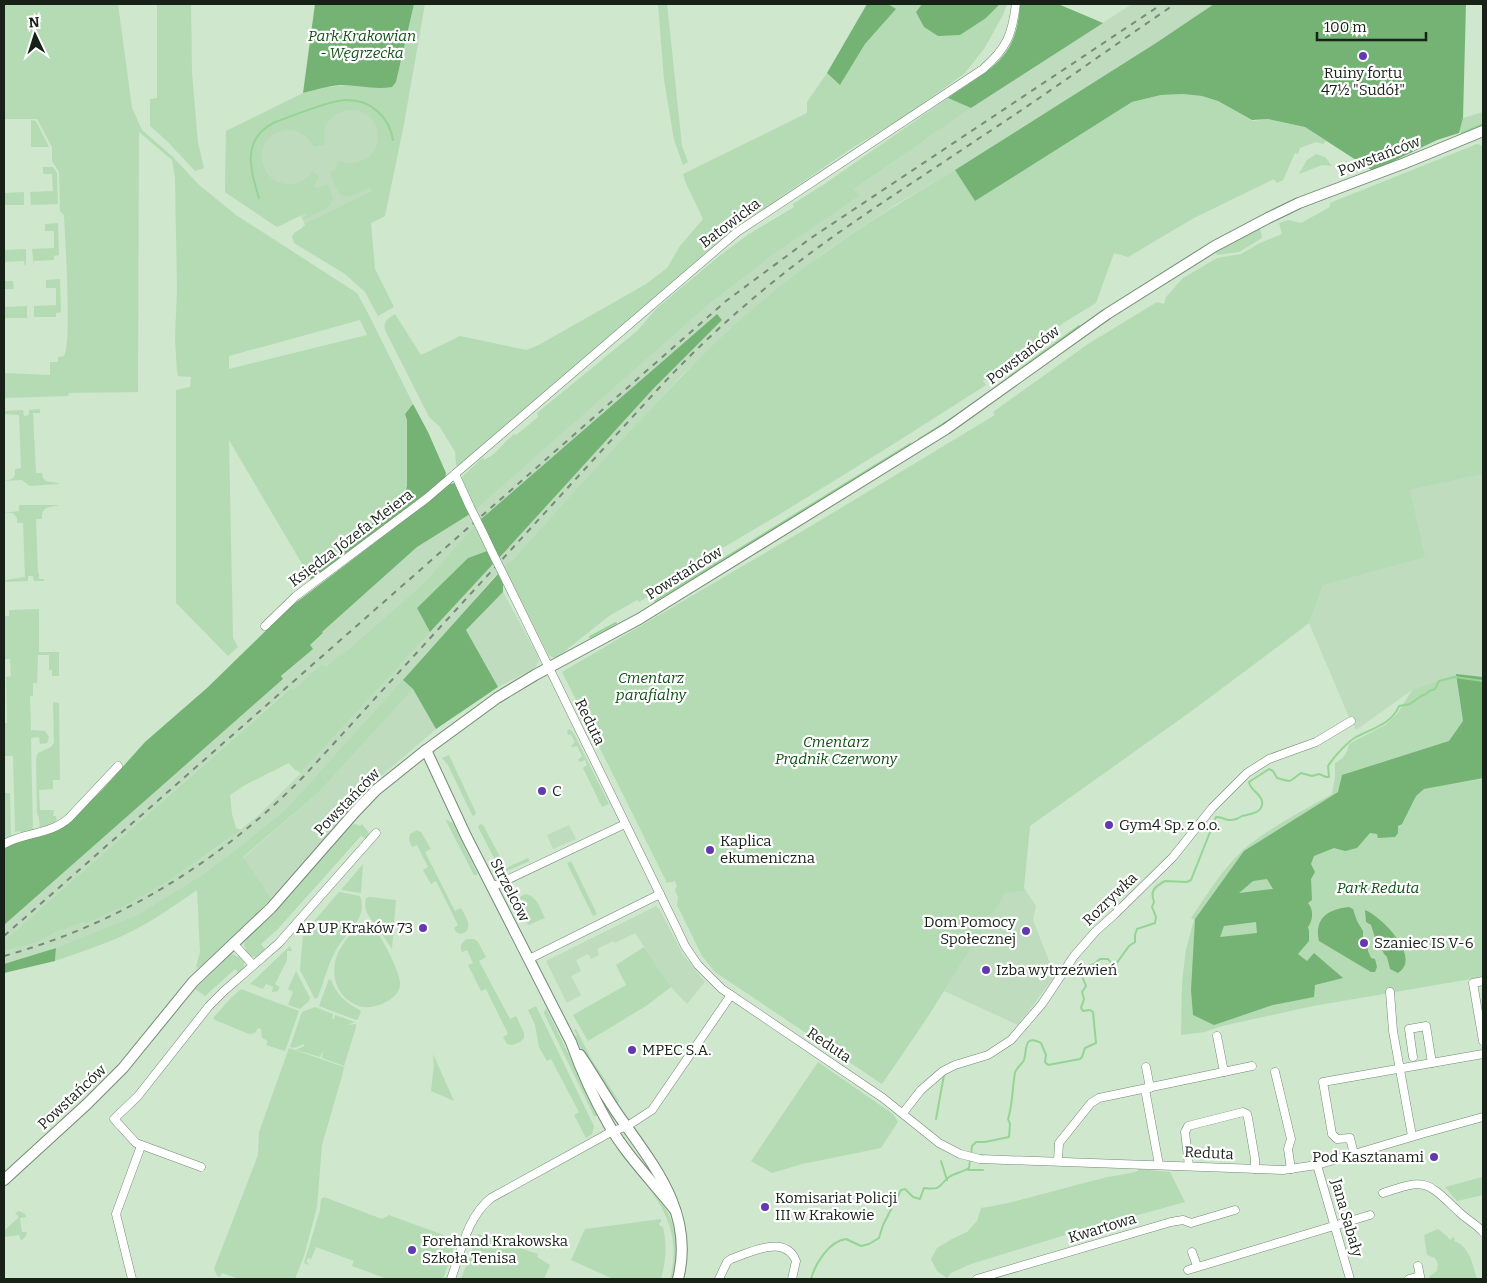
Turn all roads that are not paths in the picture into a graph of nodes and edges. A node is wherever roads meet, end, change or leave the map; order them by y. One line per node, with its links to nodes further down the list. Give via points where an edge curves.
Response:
1 (1016, 4): 3 (street, Batowicka, via 1013,26 995,58 737,232)
2 (1483, 131): 5 (street, Powstańców, via 1292,206 1215,246 1107,314 946,429 639,619)
3 (455, 474): 4 (street, Księdza Józefa Meiera, via 296,596); 5 (street, Reduta, bridge)
4 (265, 626)
5 (549, 668): 7 (street, Powstańców, via 504,694); 9 (street, Reduta)
6 (1351, 721): 32 (street, Rozrywka, via 1316,742 1269,760 1247,773 1212,808 1173,857 1094,932 1042,1004 1011,1040 988,1055 943,1071 921,1090)
7 (426, 750): 12 (street, Strzelców); 14 (street, Powstańców, via 354,812 270,908)
8 (118, 766): 11 (street, via 60,825)
9 (626, 824): 12 (street); 13 (street, Reduta)
10 (376, 833): 16 (street, via 279,943)
11 (4, 844)
12 (492, 887): 15 (street, Strzelców)
13 (660, 894): 15 (street); 19 (street, Reduta, via 692,956 708,977)
14 (233, 943): 16 (street); 46 (street, Powstańców, via 188,989 123,1068)
15 (529, 959): 22 (street, Strzelców)
16 (253, 965): 37 (street, via 210,1006 138,1096 114,1119)
17 (1483, 981): 21 (street, via 1473,983)
18 (1390, 992): 28 (street)
19 (731, 996): 32 (street, Reduta); 34 (street, via 656,1107)
20 (1217, 1036): 29 (street)
21 (1483, 1041)
22 (571, 1042): 34 (street, Strzelców); 35 (street, Strzelców, via 580,1068)
23 (1483, 1054): 25 (street)
24 (1414, 1057): 25 (street, via 1409,1029 1426,1026)
25 (1432, 1063): 28 (street)
26 (1252, 1066): 29 (street)
27 (1146, 1067): 31 (street)
28 (1400, 1069): 36 (street); 38 (street, via 1323,1082 1332,1134 1336,1139 1350,1138)
29 (1224, 1072): 31 (street)
30 (1275, 1072): 45 (street, via 1291,1139 1288,1149)
31 (1147, 1088): 39 (street, via 1099,1098 1092,1103 1059,1143); 40 (street)
32 (903, 1113): 39 (street, Reduta, via 939,1143 960,1154 988,1159)
33 (1483, 1117): 36 (street, Reduta)
34 (626, 1126): 35 (street); 48 (street, Strzelców, via 664,1183)
35 (613, 1132): 48 (street, Strzelców); 58 (street, via 487,1201 477,1211)
36 (1412, 1136): 38 (street, Reduta)
37 (141, 1146): 43 (street); 57 (street, via 116,1214)
38 (1354, 1154): 41 (street, Reduta)
39 (1058, 1161): 40 (street, Reduta)
40 (1159, 1165): 42 (street, Reduta)
41 (1317, 1165): 45 (street, Reduta); 51 (street, Jana Sabały)
42 (1189, 1166): 44 (street, Reduta); 44 (street, via 1185,1132 1188,1126 1243,1112 1248,1118)
43 (201, 1167)
44 (1254, 1169): 45 (street, Reduta)
45 (1291, 1170)
46 (4, 1180)
47 (1383, 1193): 52 (street, via 1409,1184 1426,1185 1441,1194)
48 (675, 1210): 59 (street, Strzelców, via 682,1245)
49 (1235, 1210): 62 (street, Kwartowa, via 1191,1223 1183,1220 1171,1222)
50 (1370, 1215): 51 (street)
51 (1335, 1226): 54 (street); 63 (street, Jana Sabały)
52 (1483, 1232)
53 (1192, 1252): 54 (street)
54 (1197, 1266): 56 (street)
55 (1418, 1266): 64 (street, via 1420,1276)
56 (1188, 1270)
57 (132, 1279)
58 (451, 1279)
59 (678, 1279)
60 (718, 1279): 61 (street, via 731,1259 772,1246 790,1251 796,1261)
61 (792, 1279)
62 (977, 1279)
63 (1350, 1279)
64 (1410, 1279)

